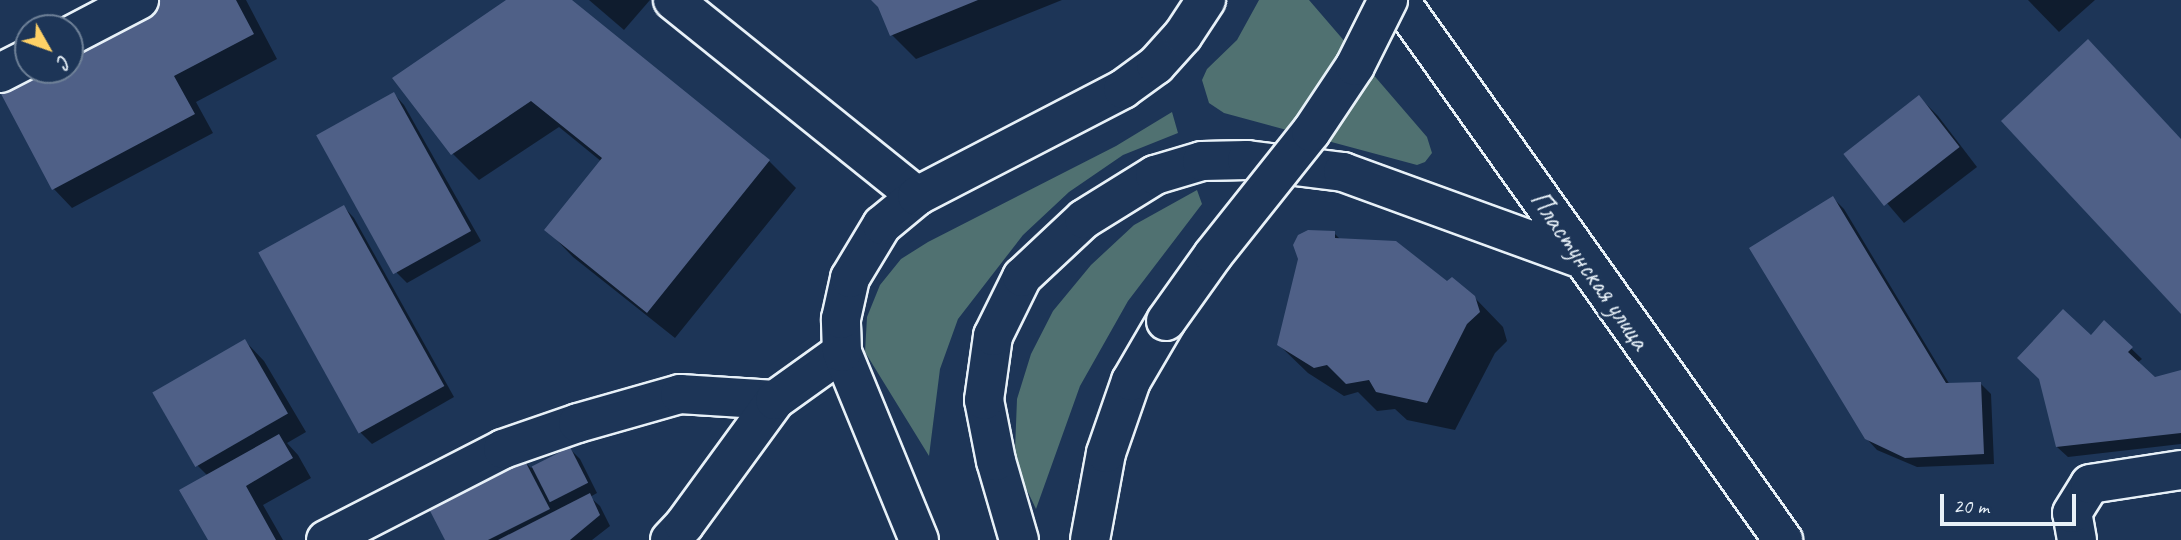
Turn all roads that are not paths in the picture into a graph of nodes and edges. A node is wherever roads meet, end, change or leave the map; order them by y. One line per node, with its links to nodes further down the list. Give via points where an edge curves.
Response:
1 (139, 0): 6 (street)
2 (673, 0): 7 (street)
3 (1206, 0): 7 (street, via 1184,35 1156,65 1123,89)
4 (1388, 0): 16 (street, bridge, via 1355,66 1311,132 1166,321 1130,382 1106,453)
5 (1399, 0): 8 (street, Пластунская улица)
6 (84, 29)
7 (917, 196): 9 (street, via 882,225 850,278 841,319)
8 (1582, 259): 15 (street, via 1343,172 1247,160 1202,161 1155,175 1084,219 1022,276 993,335 985,400 996,461); 17 (street, Пластунская улица)
9 (842, 352): 10 (street); 12 (street)
10 (775, 400): 13 (street, via 680,394 578,423 503,449); 14 (street)
11 (2181, 470): 18 (street, via 2091,484 2072,513)
12 (921, 534)
13 (326, 540)
14 (670, 540)
15 (1019, 540)
16 (1090, 540)
17 (1783, 540)
18 (2077, 540)

